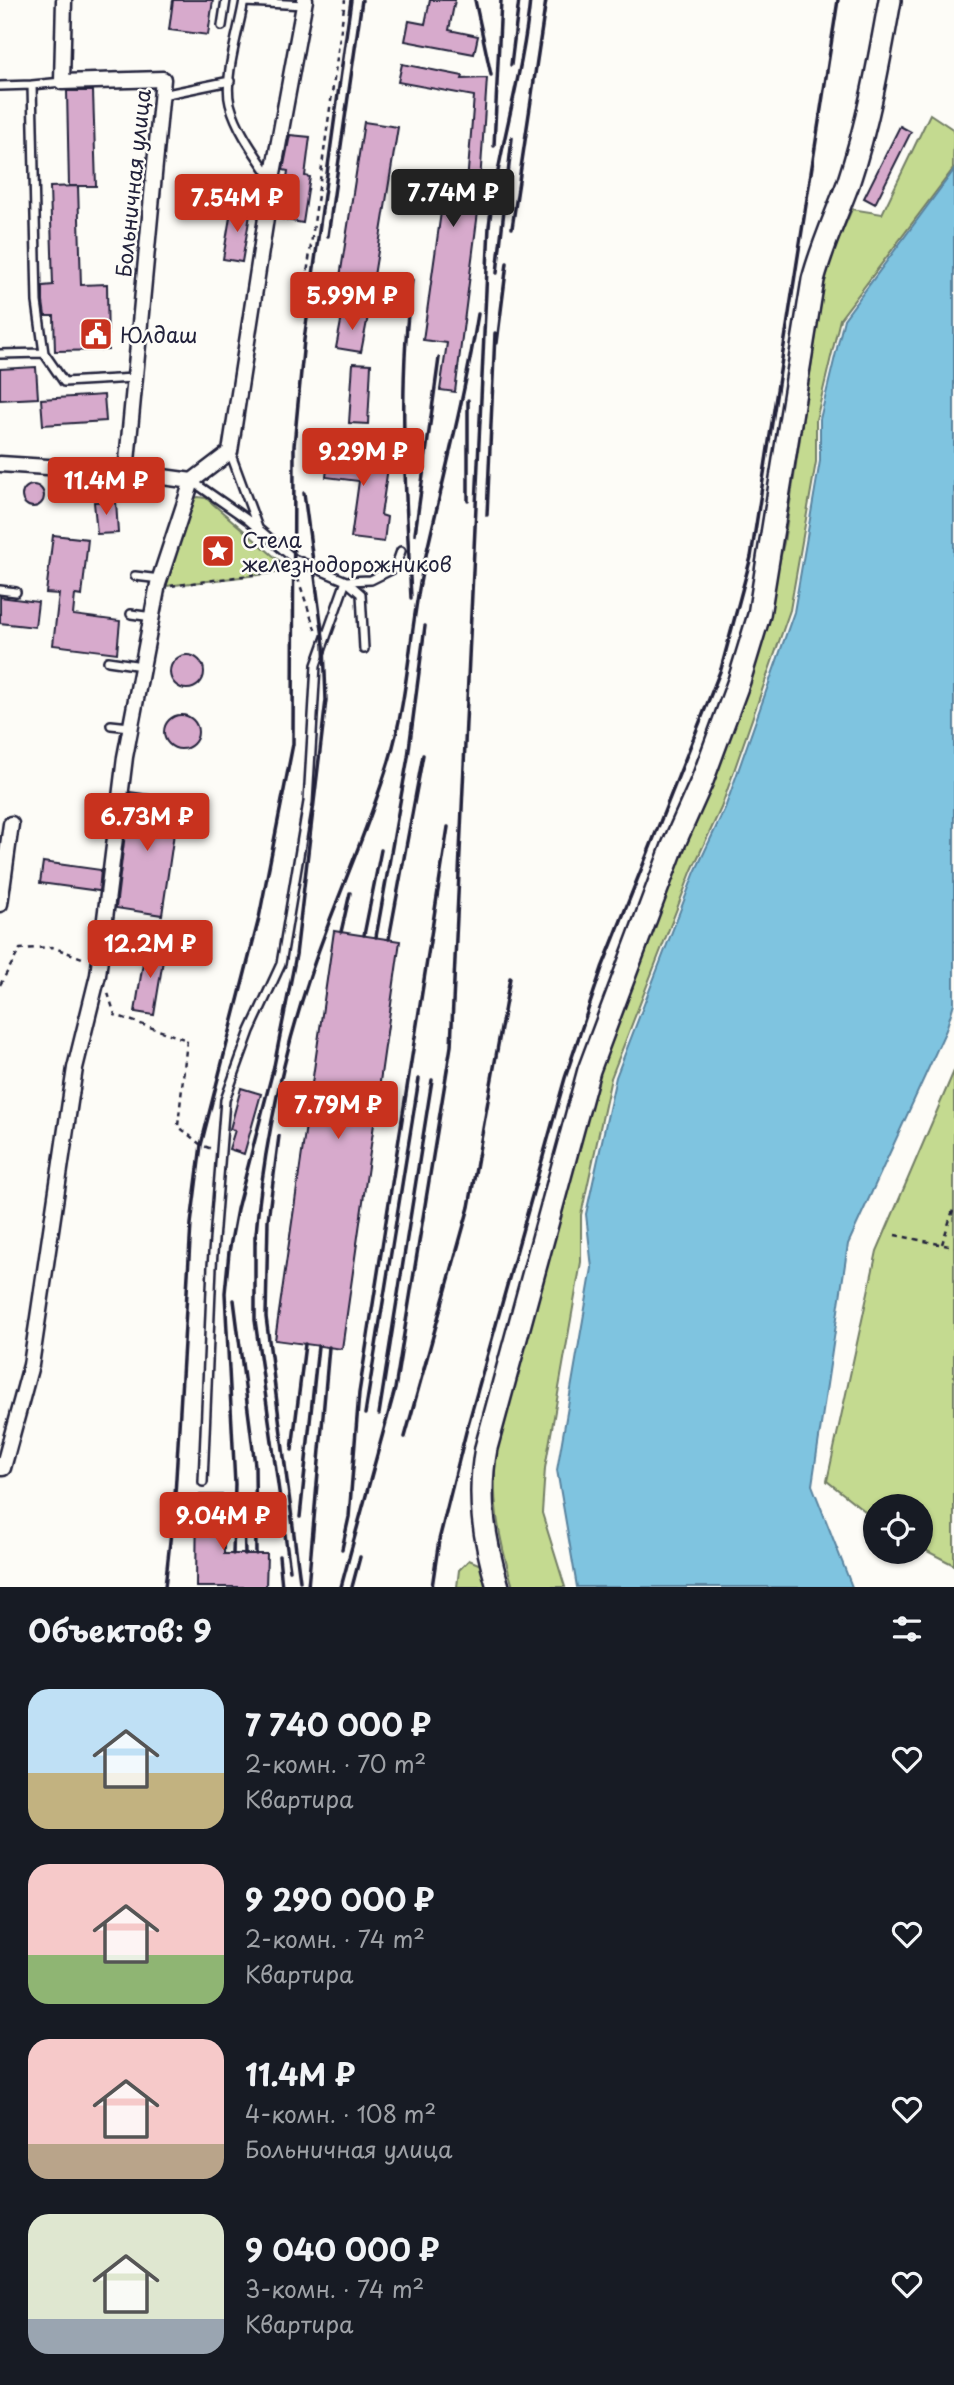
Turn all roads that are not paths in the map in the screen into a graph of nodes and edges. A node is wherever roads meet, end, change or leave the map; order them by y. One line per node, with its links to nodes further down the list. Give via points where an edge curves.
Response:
1 (64, 0): 8 (street)
2 (226, 0): 6 (lane)
3 (890, 0): 39 (main road, via 873,91 848,183 813,280 759,615 702,781 589,1070 486,1448 480,1501)
4 (244, 1): 5 (lane); 7 (lane)
5 (305, 3): 12 (street)
6 (222, 26)
7 (230, 81): 11 (lane); 12 (lane, via 230,102 247,142)
8 (62, 82): 9 (lane); 11 (street, Больничная улица, via 163,79)
9 (32, 85): 10 (lane); 13 (lane, via 37,302)
10 (0, 86)
11 (161, 95): 15 (street, Больничная улица)
12 (272, 179): 16 (street)
13 (44, 353): 14 (lane); 15 (lane, via 64,382)
14 (0, 354)
15 (134, 379): 19 (street, Больничная улица)
16 (230, 452): 20 (street); 21 (lane)
17 (0, 464): 18 (lane); 19 (street)
18 (0, 470)
19 (126, 472): 20 (street)
20 (192, 481): 21 (lane); 25 (street)
21 (258, 528): 24 (lane, via 294,559)
22 (401, 551): 24 (lane, via 395,568 371,580)
23 (135, 576): 25 (lane)
24 (346, 581): 30 (lane, via 361,594); 38 (lane, via 316,665 308,802 281,964 225,1100)
25 (159, 584): 29 (street)
26 (0, 590): 27 (lane)
27 (16, 592)
28 (131, 614): 29 (lane)
29 (152, 617): 32 (street)
30 (365, 649)
31 (108, 661): 32 (lane)
32 (142, 666): 34 (street)
33 (111, 725): 34 (lane)
34 (130, 727): 37 (street, via 99,964 75,1068 31,1365)
35 (11, 824): 36 (street)
36 (0, 904)
37 (2, 1468)
38 (203, 1482)
39 (498, 1587)

